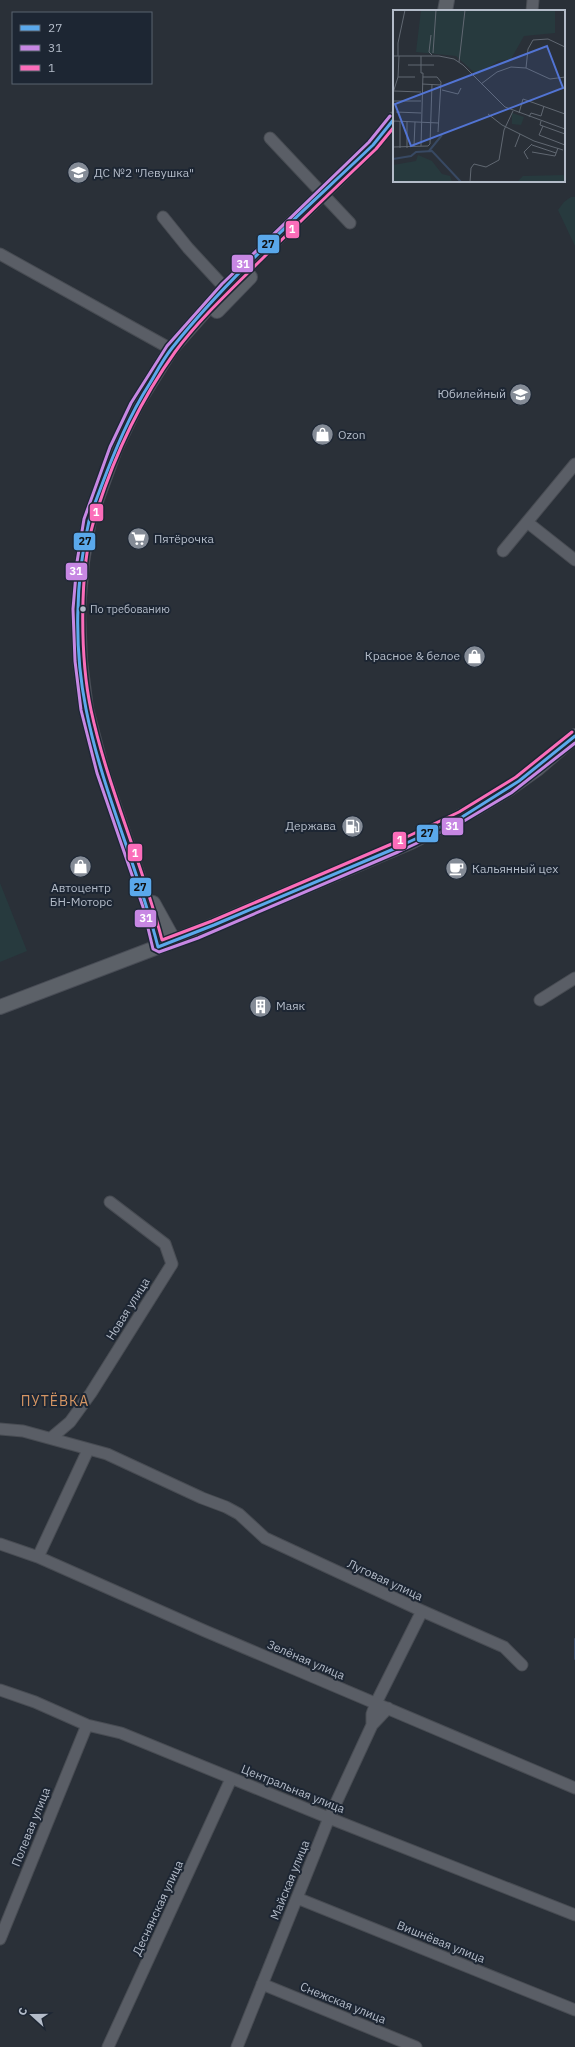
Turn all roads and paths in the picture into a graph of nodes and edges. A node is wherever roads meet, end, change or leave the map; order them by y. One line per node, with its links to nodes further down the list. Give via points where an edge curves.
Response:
1 (447, 0): 4 (main road)
2 (456, 0): 5 (main road)
3 (533, 0): 6 (street)
4 (445, 10)
5 (454, 10)
6 (532, 10)
7 (393, 120): 10 (main road)
8 (393, 133): 10 (main road)
9 (270, 138): 10 (street)
10 (324, 197): 12 (street); 14 (main road); 21 (main road, via 180,352 143,408 124,449 97,522 90,562 87,633 90,689 98,733 155,910)
11 (163, 217): 14 (street)
12 (350, 223)
13 (0, 254): 15 (street)
14 (225, 288): 15 (main road)
15 (171, 349): 22 (main road, via 136,406 101,485 89,520 78,609 82,679 92,736 148,906)
16 (575, 464): 17 (street)
17 (527, 522): 18 (street); 19 (street)
18 (503, 551)
19 (575, 560)
20 (575, 736): 21 (main road, via 537,769 474,810 411,842)
21 (174, 941): 22 (main road)
22 (158, 947): 25 (main road)
23 (575, 978): 24 (street)
24 (540, 1000)
25 (0, 1007)
26 (110, 1202): 27 (street, Новая улица, via 165,1244 172,1264)
27 (70, 1422): 29 (street, Новая улица); 30 (street, via 69,1439)
28 (0, 1429): 29 (street, Луговая улица, via 23,1431)
29 (51, 1438): 30 (street, Луговая улица)
30 (74, 1445): 31 (street, Луговая улица)
31 (88, 1450): 33 (street); 34 (street, Луговая улица, via 107,1454 239,1514 265,1538)
32 (0, 1544): 33 (street, Зелёная улица)
33 (33, 1555): 37 (street, Зелёная улица)
34 (422, 1611): 35 (street, Луговая улица, via 504,1647); 37 (street)
35 (522, 1665)
36 (0, 1690): 39 (street, Центральная улица)
37 (376, 1703): 38 (street, Зелёная улица); 40 (street)
38 (388, 1708): 40 (street); 42 (street, Зелёная улица)
39 (87, 1725): 41 (street, Центральная улица, via 121,1733); 46 (street, Полевая улица)
40 (372, 1725): 43 (street, Майская улица)
41 (231, 1779): 43 (street, Центральная улица); 49 (street, Деснянская улица)
42 (575, 1788)
43 (329, 1818): 44 (street, Майская улица); 45 (street, Центральная улица)
44 (298, 1898): 47 (street, Майская улица); 48 (street, Вишнёвая улица)
45 (575, 1915)
46 (0, 1938)
47 (262, 1984): 50 (street, Майская улица); 51 (street, Снежская улица)
48 (575, 2010)
49 (108, 2047)
50 (236, 2047)
51 (416, 2047)

